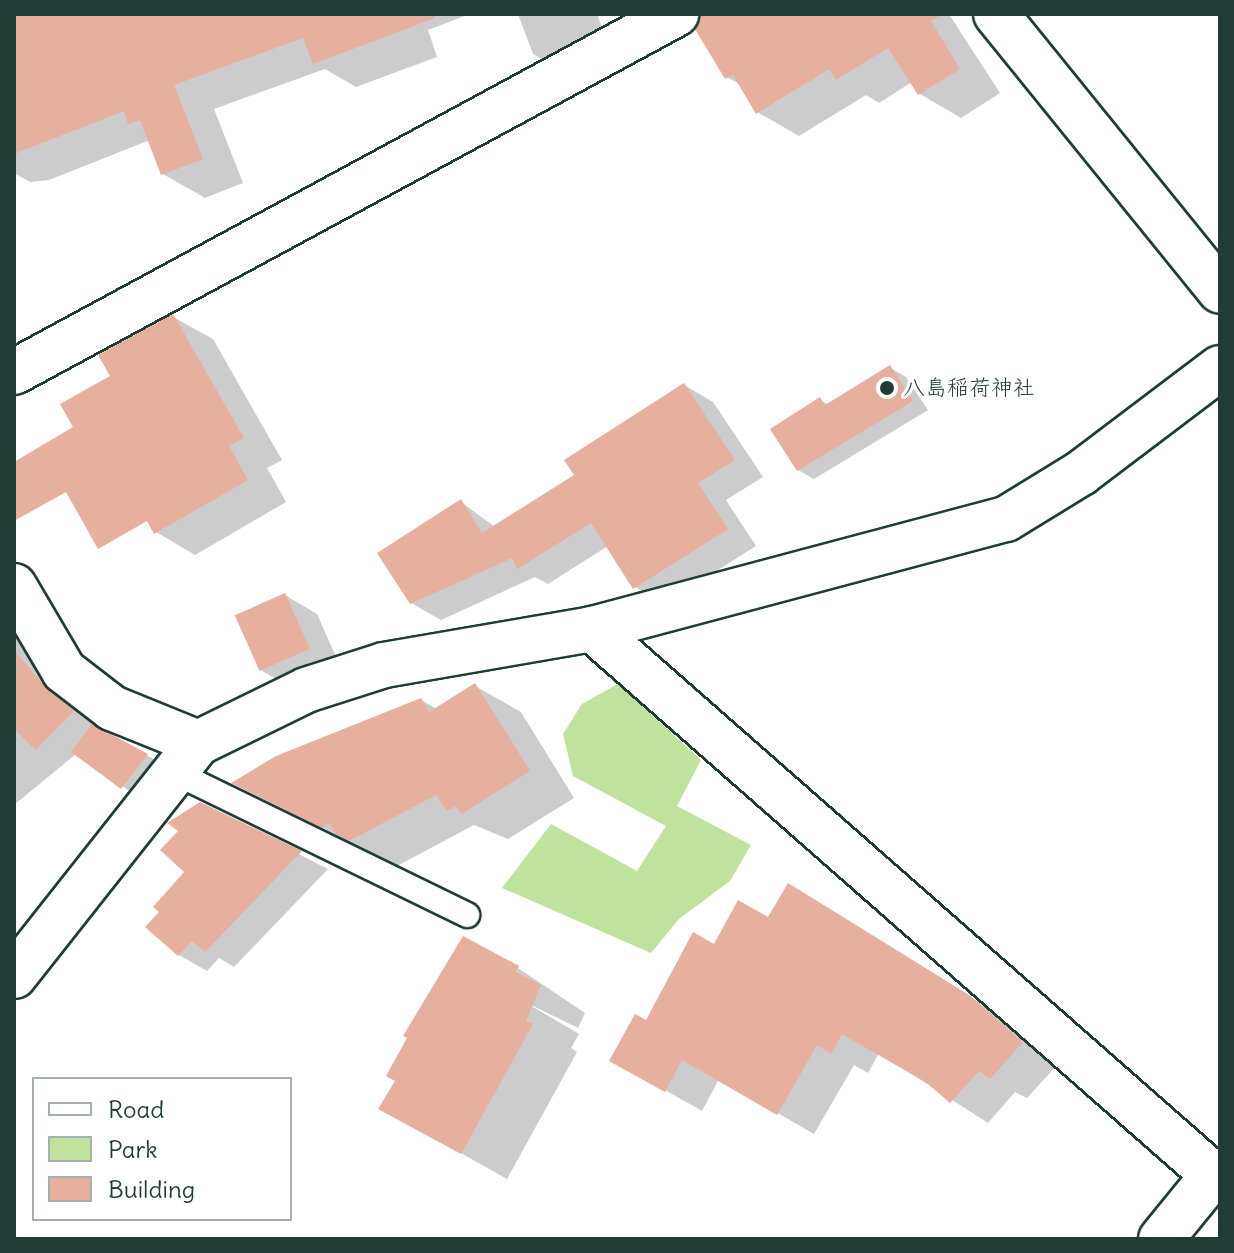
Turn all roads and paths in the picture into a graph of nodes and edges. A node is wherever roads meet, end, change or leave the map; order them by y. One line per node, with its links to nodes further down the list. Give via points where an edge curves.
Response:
1 (676, 14): 5 (street)
2 (996, 14): 3 (street)
3 (1220, 291)
4 (1220, 368): 7 (street, via 1081,473 1006,519)
5 (14, 372)
6 (14, 586): 8 (street, via 64,671)
7 (592, 629): 8 (street, via 384,665 306,690); 11 (street)
8 (187, 758): 9 (lane); 10 (street)
9 (467, 915)
10 (14, 976)
11 (1217, 1178): 12 (street)
12 (1161, 1239)

